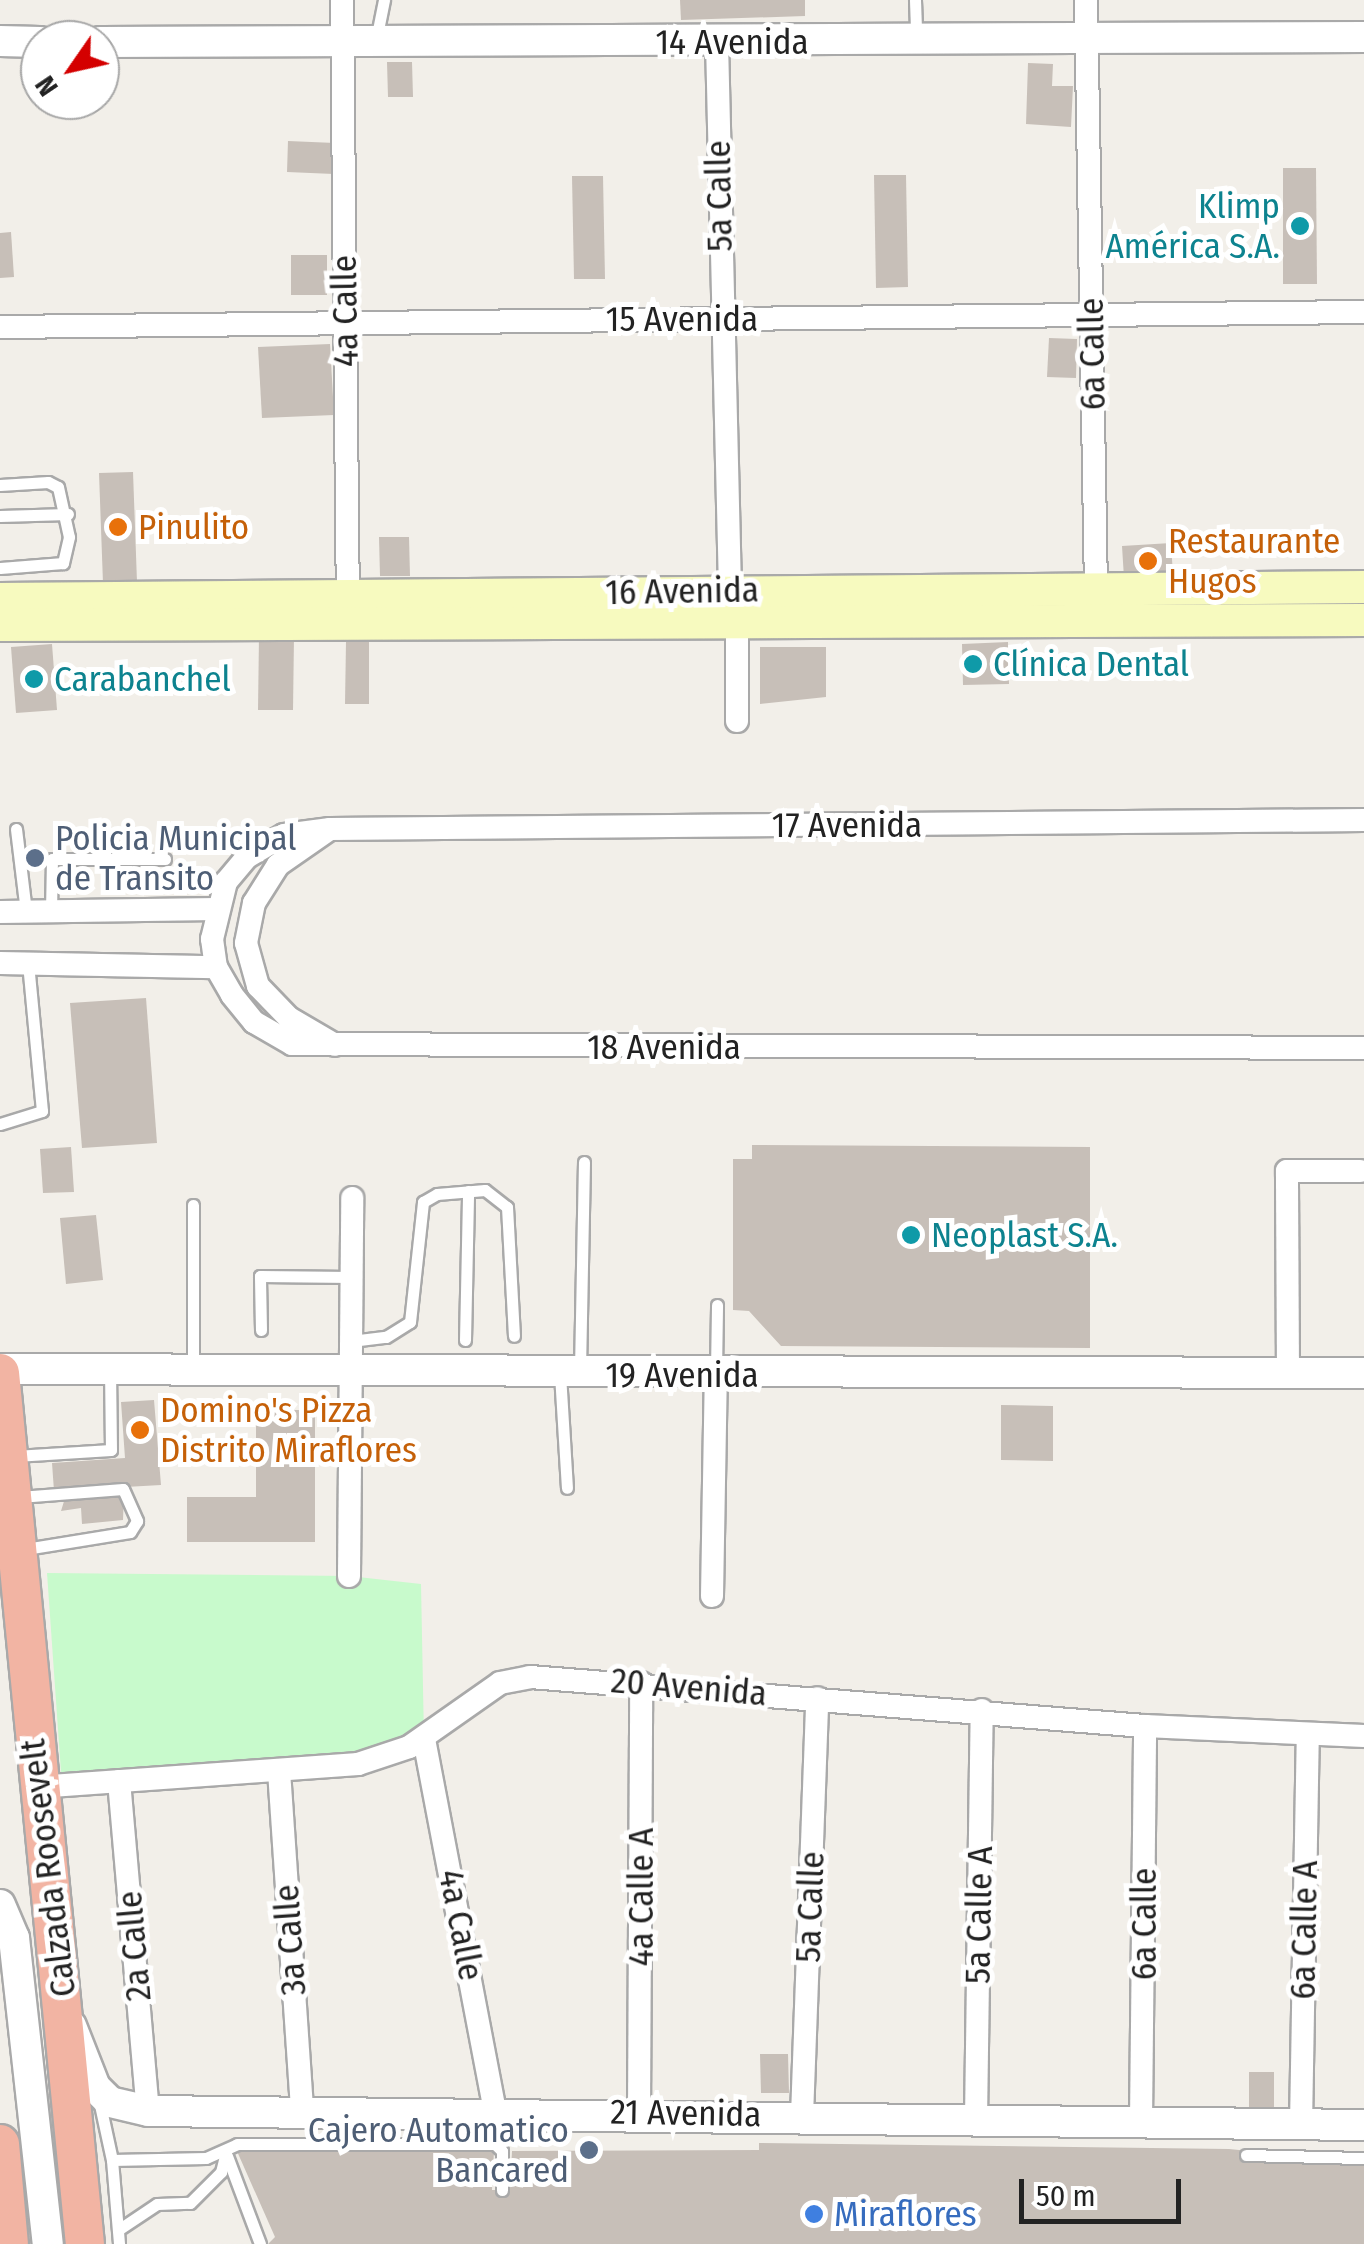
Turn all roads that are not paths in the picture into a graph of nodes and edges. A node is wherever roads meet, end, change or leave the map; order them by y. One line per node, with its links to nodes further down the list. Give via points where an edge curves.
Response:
1 (342, 0): 10 (street, 4a Calle)
2 (384, 0): 11 (lane)
3 (915, 0): 6 (lane)
4 (1086, 0): 7 (street, 6a Calle)
5 (1364, 36): 7 (street, 14 Avenida)
6 (916, 40): 7 (street, 14 Avenida); 9 (street, 14 Avenida)
7 (1086, 40): 13 (street, 6a Calle)
8 (120, 42): 10 (street, 14 Avenida)
9 (717, 42): 11 (street, 14 Avenida); 14 (street, 5a Calle)
10 (343, 44): 11 (street, 14 Avenida); 15 (street, 4a Calle)
11 (375, 44)
12 (1364, 312): 13 (street, 15 Avenida)
13 (1092, 315): 14 (street, 15 Avenida); 22 (street, 6a Calle)
14 (722, 319): 15 (street, 15 Avenida); 24 (street, 5a Calle)
15 (344, 322): 16 (street, 15 Avenida); 25 (street, 4a Calle)
16 (0, 326)
17 (0, 485): 18 (lane, via 48,482 64,495)
18 (68, 514): 19 (lane); 23 (lane, via 69,556)
19 (0, 516)
20 (0, 568): 23 (lane)
21 (1364, 587): 22 (main road, 16 Avenida)
22 (1096, 589): 24 (main road, 16 Avenida)
23 (18, 590): 25 (main road, 16 Avenida)
24 (734, 606): 25 (main road, 16 Avenida); 26 (main road, 16 Avenida); 28 (street, 5a Calle)
25 (348, 609): 27 (main road, 16 Avenida)
26 (1364, 620)
27 (0, 625)
28 (737, 721)
29 (1364, 820): 31 (street, 17 Avenida)
30 (16, 829): 36 (lane)
31 (330, 829): 33 (street, 17 Avenida, via 284,836 247,857 226,882); 40 (street, via 278,865 254,903 246,943 258,986 289,1018)
32 (164, 859): 34 (lane, via 52,859)
33 (216, 909): 34 (street); 39 (street, 17 Avenida)
34 (51, 911): 36 (street)
35 (0, 912): 36 (street)
36 (26, 912)
37 (0, 964): 38 (street)
38 (28, 964): 39 (street); 42 (lane, via 42,1110)
39 (216, 967): 40 (street, 18 Avenida, via 254,1022 292,1044)
40 (340, 1048): 41 (street, 18 Avenida)
41 (1364, 1048)
42 (0, 1124)
43 (584, 1162): 59 (lane)
44 (1360, 1172): 58 (street, via 1287,1171)
45 (468, 1191): 51 (lane, via 493,1192 508,1206); 52 (lane); 53 (lane, via 430,1196 420,1209 406,1328)
46 (352, 1198): 48 (street)
47 (193, 1204): 54 (lane)
48 (352, 1277): 50 (lane, via 260,1276); 53 (street)
49 (716, 1305): 60 (lane)
50 (261, 1330)
51 (514, 1336)
52 (465, 1340)
53 (352, 1353): 54 (street, 19 Avenida); 59 (street, 19 Avenida); 65 (street)
54 (193, 1365): 55 (street, 19 Avenida)
55 (110, 1366): 56 (street, 19 Avenida); 61 (lane, via 112,1450)
56 (0, 1371): 61 (highway, Calzada Roosevelt)
57 (1364, 1372): 58 (street, 19 Avenida)
58 (1288, 1373): 60 (street, 19 Avenida)
59 (570, 1374): 60 (street, 19 Avenida); 62 (lane)
60 (716, 1376): 66 (street)
61 (7, 1456): 63 (highway, Calzada Roosevelt)
62 (567, 1488)
63 (11, 1497): 64 (highway, Calzada Roosevelt); 64 (lane, via 123,1489 137,1521 130,1532)
64 (16, 1551): 76 (highway, Calzada Roosevelt)
65 (349, 1576)
66 (712, 1596)
67 (641, 1683): 68 (street, 20 Avenida); 73 (street, 20 Avenida, via 530,1676 500,1683); 83 (street, 4a Calle A)
68 (816, 1698): 69 (street, 20 Avenida); 84 (street, 5a Calle)
69 (982, 1710): 70 (street, 20 Avenida); 85 (street, 5a Calle A)
70 (1145, 1726): 71 (street, 20 Avenida); 86 (street, 6a Calle)
71 (1308, 1735): 72 (street, 20 Avenida); 87 (street, 6a Calle A)
72 (1364, 1736)
73 (424, 1739): 74 (street, 20 Avenida, via 358,1764); 82 (street, 4a Calle)
74 (279, 1772): 75 (street, 20 Avenida); 81 (street, 3a Calle)
75 (119, 1781): 76 (street, 20 Avenida); 80 (street, 2a Calle)
76 (37, 1786): 78 (highway, Calzada Roosevelt)
77 (0, 1905): 97 (street, via 14,1938)
78 (66, 2012): 79 (street); 95 (highway, Calzada Roosevelt)
79 (95, 2087): 80 (street, 21 Avenida, via 110,2102); 93 (lane)
80 (148, 2110): 81 (street, 21 Avenida)
81 (302, 2110): 82 (street, 21 Avenida)
82 (495, 2111): 83 (street, 21 Avenida)
83 (639, 2112): 84 (street, 21 Avenida)
84 (802, 2116): 85 (street, 21 Avenida)
85 (976, 2120): 86 (street, 21 Avenida)
86 (1141, 2121): 87 (street, 21 Avenida)
87 (1301, 2125): 88 (street, 21 Avenida)
88 (1364, 2125)
89 (0, 2148): 96 (highway)
90 (226, 2152): 93 (lane); 94 (lane, via 237,2144 495,2144 502,2152); 95 (lane, via 222,2172 190,2203 156,2204); 99 (lane)
91 (1246, 2155): 92 (lane)
92 (1364, 2158)
93 (112, 2160): 95 (lane)
94 (502, 2190)
95 (101, 2237): 98 (lane)
96 (9, 2244)
97 (48, 2244)
98 (119, 2244)
99 (260, 2244)

